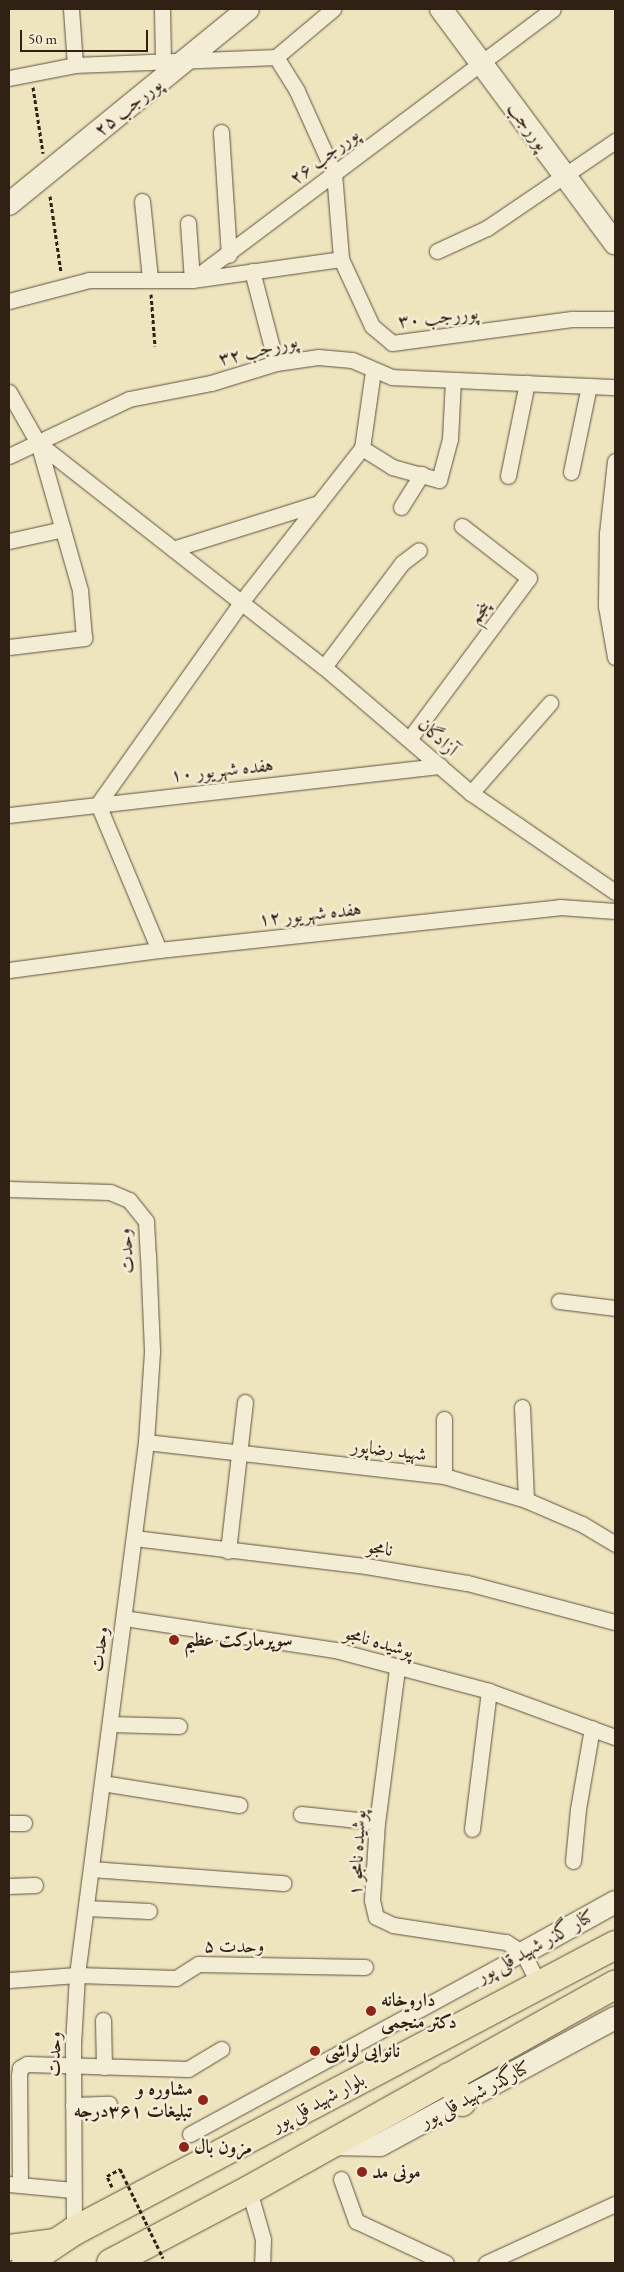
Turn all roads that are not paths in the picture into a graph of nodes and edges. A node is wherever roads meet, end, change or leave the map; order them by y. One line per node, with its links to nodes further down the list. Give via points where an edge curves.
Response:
1 (70, 9): 10 (street)
2 (162, 9): 8 (street)
3 (248, 9): 8 (street, پوررجب ۲۵)
4 (332, 9): 7 (street)
5 (441, 9): 9 (street, پوررجب)
6 (553, 9): 9 (street, پوررجب ۲۶)
7 (276, 57): 8 (street); 14 (street, via 297,91)
8 (174, 61): 10 (street); 17 (street, پوررجب ۲۵)
9 (481, 63): 14 (street, پوررجب ۲۶); 15 (street, پوررجب)
10 (75, 66): 11 (street)
11 (9, 78)
12 (222, 132): 21 (street)
13 (615, 141): 15 (street)
14 (334, 173): 21 (street, پوررجب ۲۶); 22 (street, پوررجب ۳۰)
15 (564, 174): 19 (street, پوررجب); 20 (street, via 487,228)
16 (142, 201): 24 (street)
17 (9, 204)
18 (188, 223): 25 (street)
19 (615, 243)
20 (437, 251)
21 (228, 255): 25 (street, پوررجب ۲۶)
22 (340, 259): 23 (street); 27 (street, پوررجب ۳۰, via 372,326 392,343 573,319)
23 (252, 271): 25 (street); 28 (street)
24 (150, 278): 25 (street); 26 (street, via 89,280)
25 (192, 280)
26 (9, 301)
27 (615, 319)
28 (276, 363): 29 (street, پوررجب ۳۲, via 318,357 352,360); 35 (street, پوررجب ۳۲, via 210,383 130,399)
29 (373, 371): 30 (street, پوررجب ۳۲, via 392,377); 36 (street)
30 (453, 380): 31 (street, پوررجب ۳۲); 40 (street, via 450,439 440,480)
31 (526, 383): 32 (street, پوررجب ۳۲); 41 (street)
32 (589, 386): 33 (street, پوررجب ۳۲); 39 (street)
33 (615, 387)
34 (9, 392): 35 (street)
35 (38, 443): 37 (street, پوررجب ۳۲); 45 (street); 48 (street, آزادگان)
36 (362, 448): 40 (street, via 392,467); 42 (street)
37 (9, 456)
38 (615, 461): 46 (street)
39 (571, 472)
40 (422, 474): 43 (street)
41 (508, 476)
42 (320, 503): 48 (street); 50 (street)
43 (401, 507)
44 (462, 526): 55 (street, پنجم, via 529,578)
45 (63, 529): 47 (street); 51 (street, via 80,590 84,638)
46 (611, 533): 52 (street, via 606,606)
47 (9, 541)
48 (173, 549): 50 (street, آزادگان)
49 (419, 550): 53 (street, via 402,563)
50 (242, 601): 53 (street, آزادگان); 58 (street)
51 (9, 647)
52 (615, 657)
53 (324, 667): 55 (street, آزادگان)
54 (550, 703): 57 (street)
55 (410, 738): 56 (street, آزادگان)
56 (440, 766): 57 (street, آزادگان); 58 (street, هفده شهریور ۱۰)
57 (471, 793): 60 (street, آزادگان)
58 (98, 804): 59 (street, هفده شهریور ۱۰); 62 (street)
59 (9, 815)
60 (615, 892)
61 (615, 911): 62 (street, هفده شهریور ۱۲, via 560,908)
62 (159, 950): 63 (street, هفده شهریور ۱۲)
63 (9, 970)
64 (9, 1189): 70 (street, وحدت, via 110,1192 129,1200 146,1221 152,1352)
65 (559, 1302): 66 (street)
66 (615, 1308)
67 (245, 1402): 71 (street)
68 (522, 1407): 73 (street)
69 (444, 1418): 72 (street)
70 (146, 1442): 71 (street, شهید رضاپور); 74 (street, وحدت)
71 (237, 1452): 72 (street, شهید رضاپور); 76 (street)
72 (444, 1476): 73 (street, شهید رضاپور)
73 (526, 1500): 75 (street, شهید رضاپور, via 582,1524)
74 (134, 1538): 76 (street, نامجو); 77 (street, وحدت)
75 (615, 1544)
76 (228, 1551): 78 (street, نامجو, via 366,1566 467,1583)
77 (124, 1618): 79 (street, پوشیده نامجو, via 335,1650); 81 (street, وحدت)
78 (615, 1622)
79 (398, 1669): 80 (street, پوشیده نامجو); 88 (street, پوشیده نامجو ۱)
80 (489, 1691): 83 (street, پوشیده نامجو); 89 (street)
81 (110, 1724): 82 (street); 85 (street, وحدت)
82 (179, 1726)
83 (592, 1728): 84 (street, پوشیده نامجو); 90 (street, via 578,1808)
84 (615, 1737)
85 (102, 1783): 86 (street); 91 (street, وحدت)
86 (238, 1805)
87 (301, 1814): 88 (street)
88 (377, 1822): 99 (street, پوشیده نامجو ۱, via 372,1900 376,1917 393,1924 506,1942)
89 (472, 1829)
90 (573, 1861)
91 (91, 1869): 92 (street); 96 (street, وحدت)
92 (283, 1883)
93 (35, 1885): 94 (street)
94 (9, 1886)
95 (615, 1902): 99 (street, کنار گذر شهید قلی پور)
96 (86, 1908): 97 (street); 101 (street, وحدت)
97 (149, 1911)
98 (615, 1945): 104 (highway, بلوار شهید قلی پور)
99 (523, 1953): 104 (street); 114 (street, کنار گذر شهید قلی پور)
100 (365, 1967): 101 (street, وحدت ۵, via 198,1964 176,1978)
101 (77, 1975): 102 (street, وحدت ۵); 108 (street, وحدت)
102 (9, 1980)
103 (615, 1985): 110 (highway)
104 (540, 1986): 121 (highway, بلوار شهید قلی پور)
105 (615, 2018): 111 (street, کنارگذر شهید قلی پور)
106 (103, 2020): 109 (street)
107 (221, 2049): 109 (street, via 188,2069)
108 (73, 2066): 109 (street); 113 (street, وحدت); 117 (street, via 27,2064 20,2068)
109 (104, 2067)
110 (449, 2077): 111 (highway); 115 (highway)
111 (462, 2102): 115 (street, کنارگذر شهید قلی پور, via 380,2145)
112 (110, 2104): 113 (street)
113 (73, 2105): 118 (street, وحدت)
114 (190, 2134)
115 (328, 2144): 119 (highway)
116 (340, 2179): 126 (street, via 356,2221)
117 (14, 2184): 118 (street)
118 (74, 2190): 121 (street, وحدت)
119 (249, 2190): 124 (highway); 125 (street, via 263,2239)
120 (615, 2204): 127 (street)
121 (68, 2235): 122 (main road); 123 (highway, بلوار شهید قلی پور)
122 (9, 2247)
123 (26, 2263)
124 (111, 2263)
125 (262, 2263)
126 (446, 2263)
127 (486, 2263)

